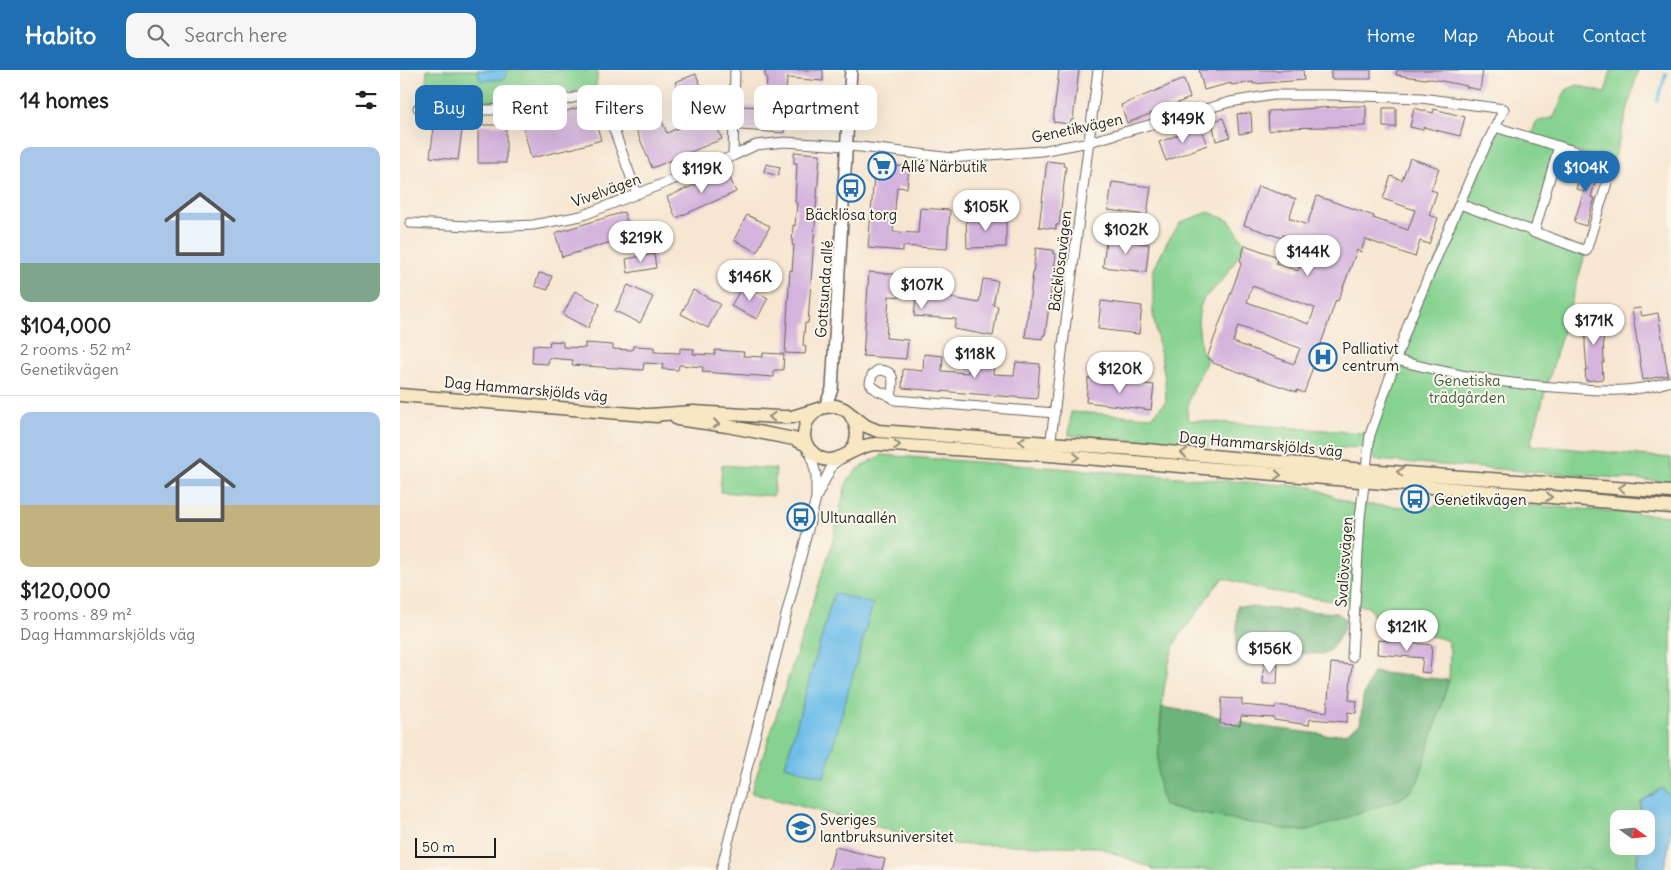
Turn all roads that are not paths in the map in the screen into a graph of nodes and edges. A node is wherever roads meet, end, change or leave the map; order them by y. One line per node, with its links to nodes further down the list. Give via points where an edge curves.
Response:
1 (734, 70): 10 (street)
2 (852, 70): 9 (street, Gottsunda allé)
3 (1098, 70): 6 (street, Bäcklösavägen)
4 (483, 110): 11 (street, via 538,107 600,91)
5 (1495, 127): 6 (street, Genetikvägen, via 1504,109 1421,98 1273,95 1230,102); 8 (street); 12 (street, Genetikvägen)
6 (1089, 142): 9 (street, Genetikvägen, via 1041,151 952,158); 22 (street, Bäcklösavägen)
7 (833, 145): 9 (street, Genetikvägen); 10 (street, Vivelvägen, via 785,142 756,145)
8 (1559, 146): 14 (street); 14 (street, via 1612,163 1586,251)
9 (847, 147): 17 (street, Gottsunda allé)
10 (733, 156): 11 (street, Vivelvägen)
11 (637, 194): 13 (street, Vivelvägen, via 581,216 533,226)
12 (1460, 204): 14 (street); 15 (street, Genetikvägen)
13 (410, 223)
14 (1534, 233)
15 (1396, 360): 16 (street, via 1439,371 1546,387 1618,391 1653,387); 27 (street, Genetikvägen, via 1370,435)
16 (1671, 381)
17 (832, 389): 20 (street, Gottsunda allé); 21 (street)
18 (400, 395): 23 (main road, Dag Hammarskjölds väg)
19 (891, 396): 22 (street, via 895,400)
20 (822, 408): 21 (main road, Dag Hammarskjölds väg, via 836,406); 23 (main road, Dag Hammarskjölds väg, one-way to 23, via 786,417 693,412); 24 (main road, via 806,422 804,440)
21 (848, 413): 25 (main road, Dag Hammarskjölds väg, one-way to 21, via 878,431); 26 (main road, via 856,424 858,436)
22 (1054, 413): 25 (street, Bäcklösavägen)
23 (650, 415): 24 (main road, Dag Hammarskjölds väg, one-way to 24, via 794,439)
24 (808, 448): 26 (main road, Dag Hammarskjölds väg, via 826,460); 29 (street, via 816,475)
25 (1050, 449): 26 (main road, Dag Hammarskjölds väg, one-way to 25, via 870,444); 27 (main road, Dag Hammarskjölds väg)
26 (846, 455): 29 (street, via 833,464)
27 (1364, 476): 28 (main road, Dag Hammarskjölds väg, one-way to 27); 30 (main road, Dag Hammarskjölds väg, one-way to 30); 31 (street, Svalövsvägen)
28 (1671, 492)
29 (816, 498): 32 (street)
30 (1671, 506)
31 (1352, 657)
32 (721, 870)

